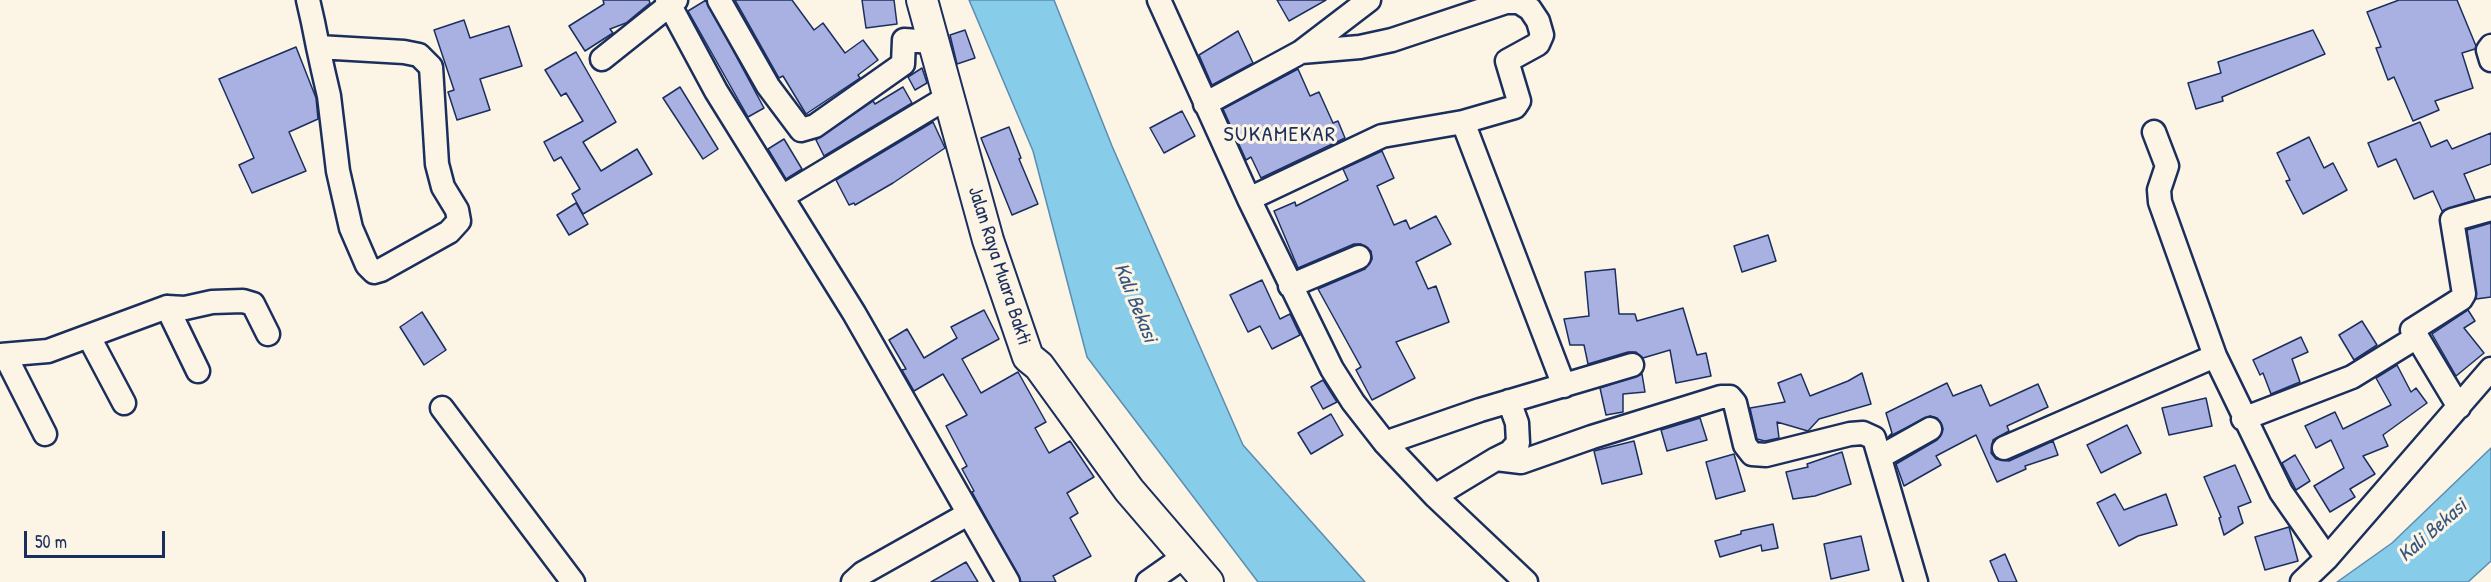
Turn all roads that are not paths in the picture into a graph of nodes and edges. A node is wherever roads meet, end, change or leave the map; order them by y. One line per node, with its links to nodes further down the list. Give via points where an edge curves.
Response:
1 (308, 0): 9 (street)
2 (719, 0): 7 (street, via 768,86 801,130 815,126 903,64 904,40)
3 (922, 0): 7 (main road, Jalan Raya Muara Bakti)
4 (1159, 0): 14 (street)
5 (1369, 0): 10 (street)
6 (670, 1): 11 (street); 17 (street, via 716,91)
7 (933, 42): 13 (main road, Jalan Raya Muara Bakti)
8 (2491, 46): 12 (street)
9 (318, 47): 9 (street, via 351,228 374,272 449,232 459,221 437,164 431,67 419,55 404,52)
10 (1300, 52): 14 (street); 15 (street, via 1381,43 1506,2 1519,2 1530,9 1542,35 1538,44 1507,61 1519,101 1517,106)
11 (602, 59)
12 (2491, 60)
13 (948, 97): 17 (street); 45 (main road, Jalan Raya Muara Bakti, via 988,240 1028,357 1039,366 1129,490)
14 (1205, 104): 18 (street)
15 (1463, 122): 18 (street, via 1382,136); 31 (street)
16 (2154, 132): 27 (street, via 2167,166 2159,190 2160,202)
17 (782, 197): 44 (street)
18 (1249, 199): 21 (street)
19 (2491, 209): 25 (street, via 2451,220 2464,294 2412,330)
20 (1359, 257): 21 (street)
21 (1290, 286): 39 (street, via 1332,369)
22 (167, 307): 23 (street, via 243,301 253,304); 24 (street); 30 (street)
23 (268, 334)
24 (89, 337): 26 (street, via 48,351); 33 (street)
25 (2417, 337): 34 (street); 36 (street, via 2352,377)
26 (3, 355): 38 (street)
27 (2215, 356): 36 (street); 40 (street)
28 (1632, 365): 31 (street)
29 (2491, 369): 34 (street)
30 (198, 371)
31 (1564, 386): 32 (street)
32 (1509, 401): 39 (street); 42 (street, via 1517,423 1518,443)
33 (124, 403)
34 (2459, 407): 46 (street)
35 (442, 408): 47 (street)
36 (2243, 419): 46 (street, via 2281,492)
37 (1930, 429): 41 (street)
38 (45, 434)
39 (1385, 443): 43 (street)
40 (2004, 448)
41 (1880, 457): 42 (street, via 1874,438 1863,433 1760,456 1752,454 1745,445 1735,403 1726,396 1521,462); 53 (street)
42 (1496, 459): 43 (street)
43 (1435, 496): 52 (street)
44 (968, 514): 48 (street); 49 (street)
45 (1185, 556): 50 (street); 51 (main road, Jalan Raya Muara Bakti)
46 (2327, 558): 54 (street)
47 (573, 582)
48 (852, 582)
49 (1008, 582)
50 (1148, 582)
51 (1208, 582)
52 (1526, 582)
53 (1916, 582)
54 (2302, 582)

